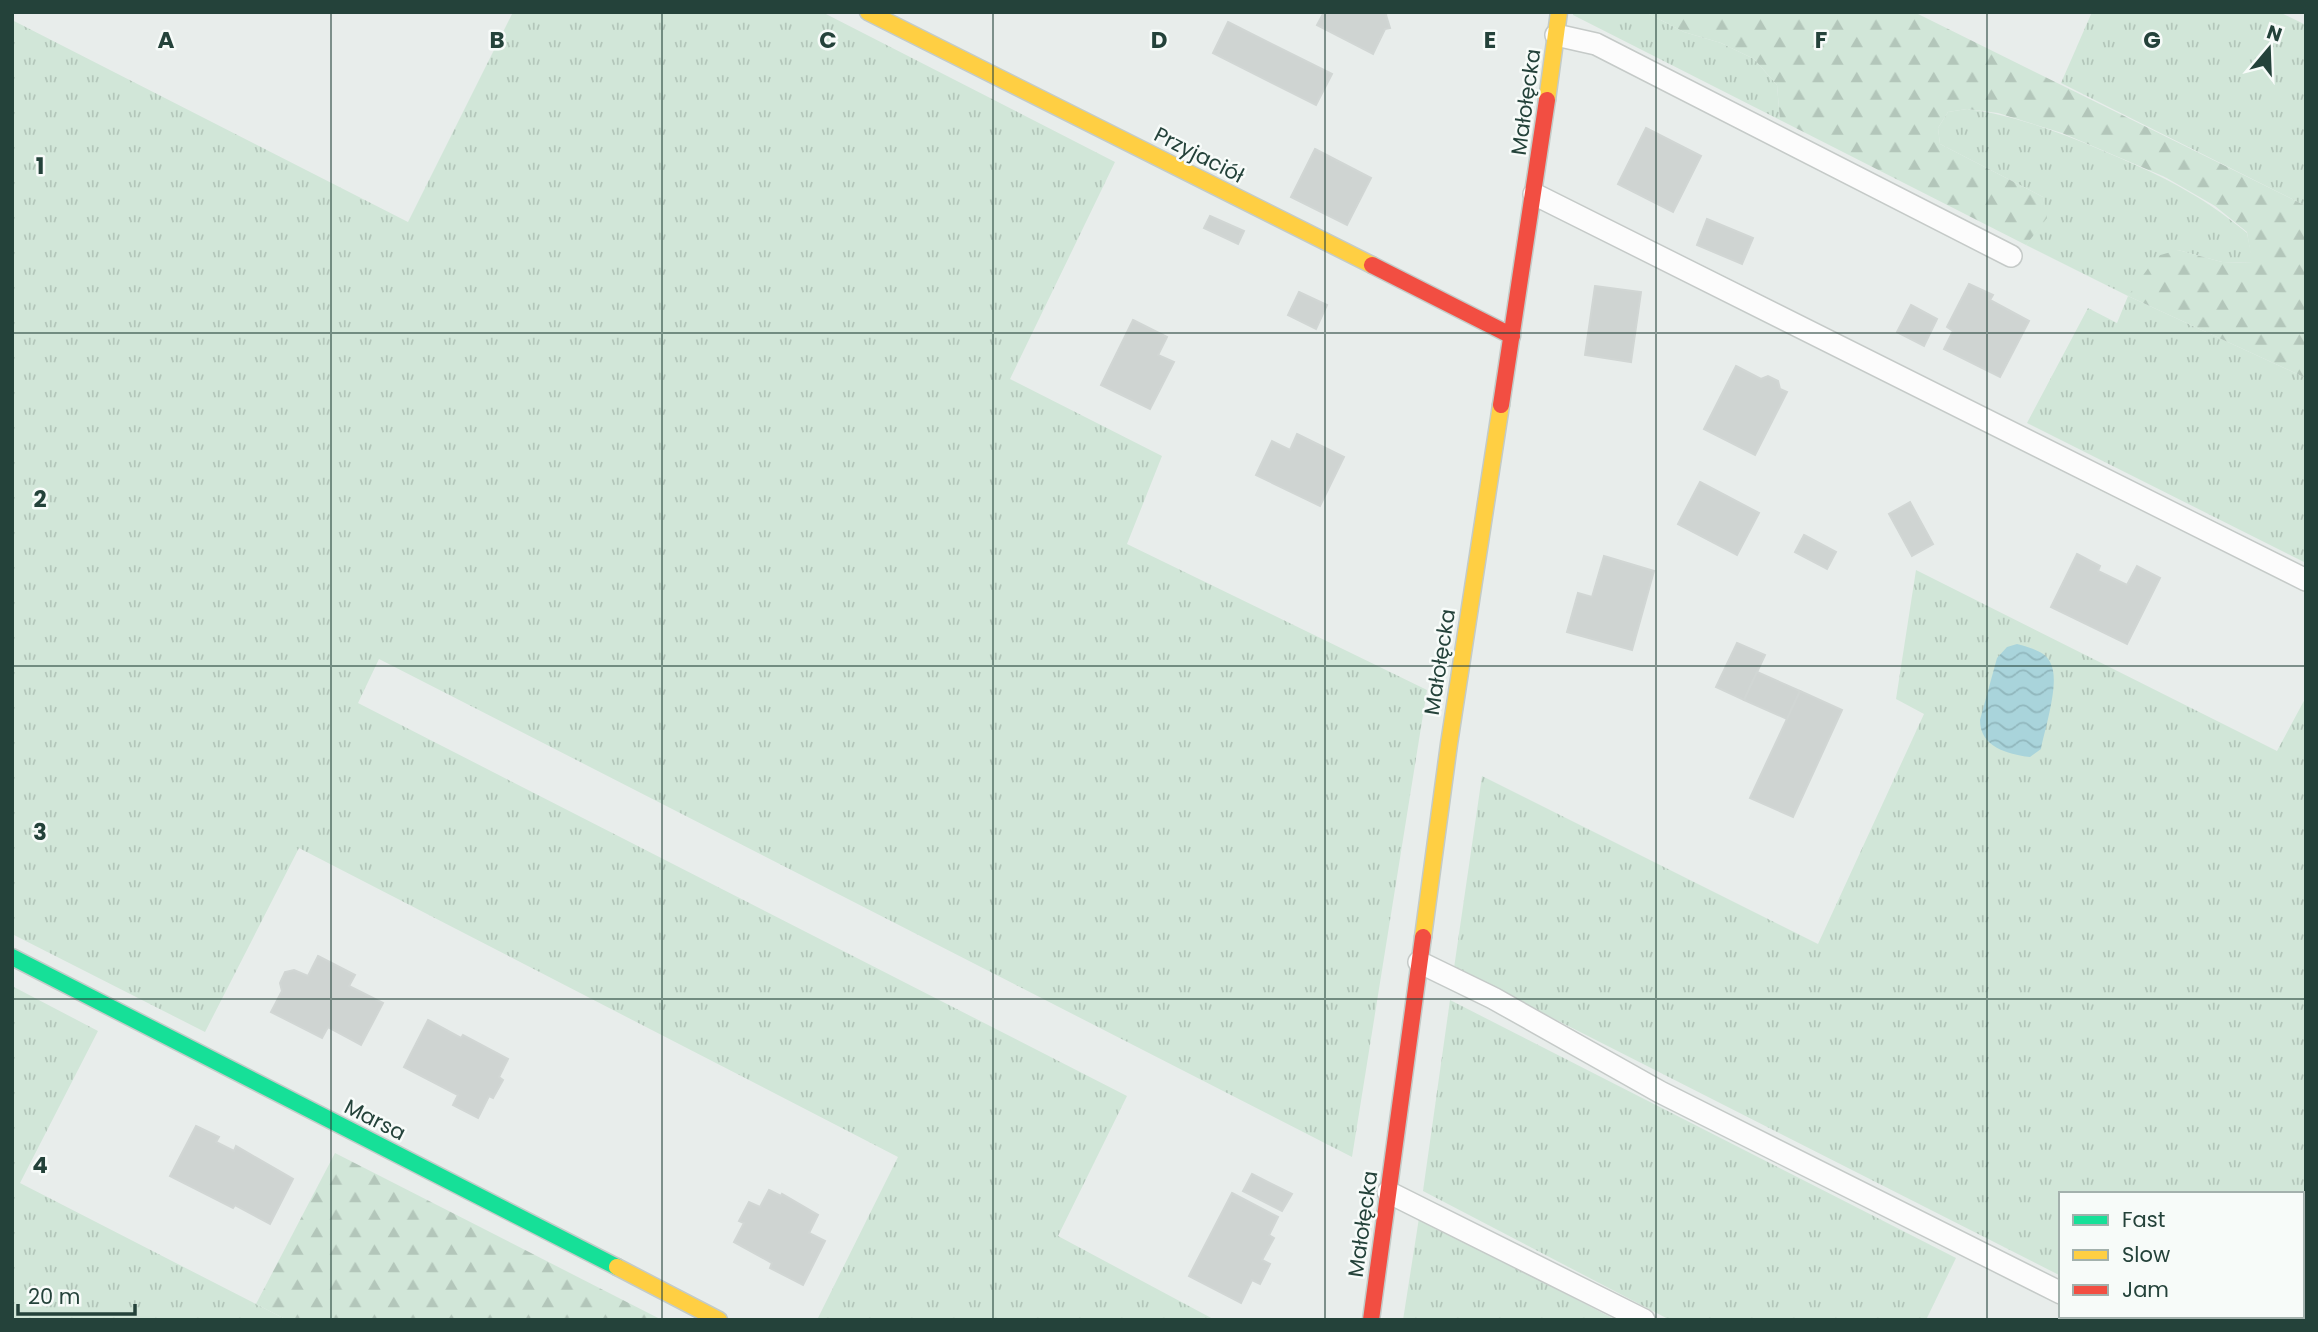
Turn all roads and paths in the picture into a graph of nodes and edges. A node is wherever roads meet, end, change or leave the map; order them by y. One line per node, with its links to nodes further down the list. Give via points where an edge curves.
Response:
1 (868, 12): 6 (street, Przyjaciół)
2 (1559, 12): 3 (street, Małołęcka)
3 (1556, 35): 4 (street, Małołęcka); 5 (lane, via 1596,44)
4 (1534, 194): 6 (street, Małołęcka); 7 (lane)
5 (2011, 256)
6 (1512, 336): 9 (street, Małołęcka)
7 (2306, 580)
8 (12, 957): 12 (street, Marsa)
9 (1419, 962): 10 (street, Małołęcka); 11 (lane, via 1660,1092)
10 (1388, 1192): 13 (street, Małołęcka); 14 (lane)
11 (2059, 1292)
12 (719, 1320)
13 (1371, 1320)
14 (1644, 1320)

